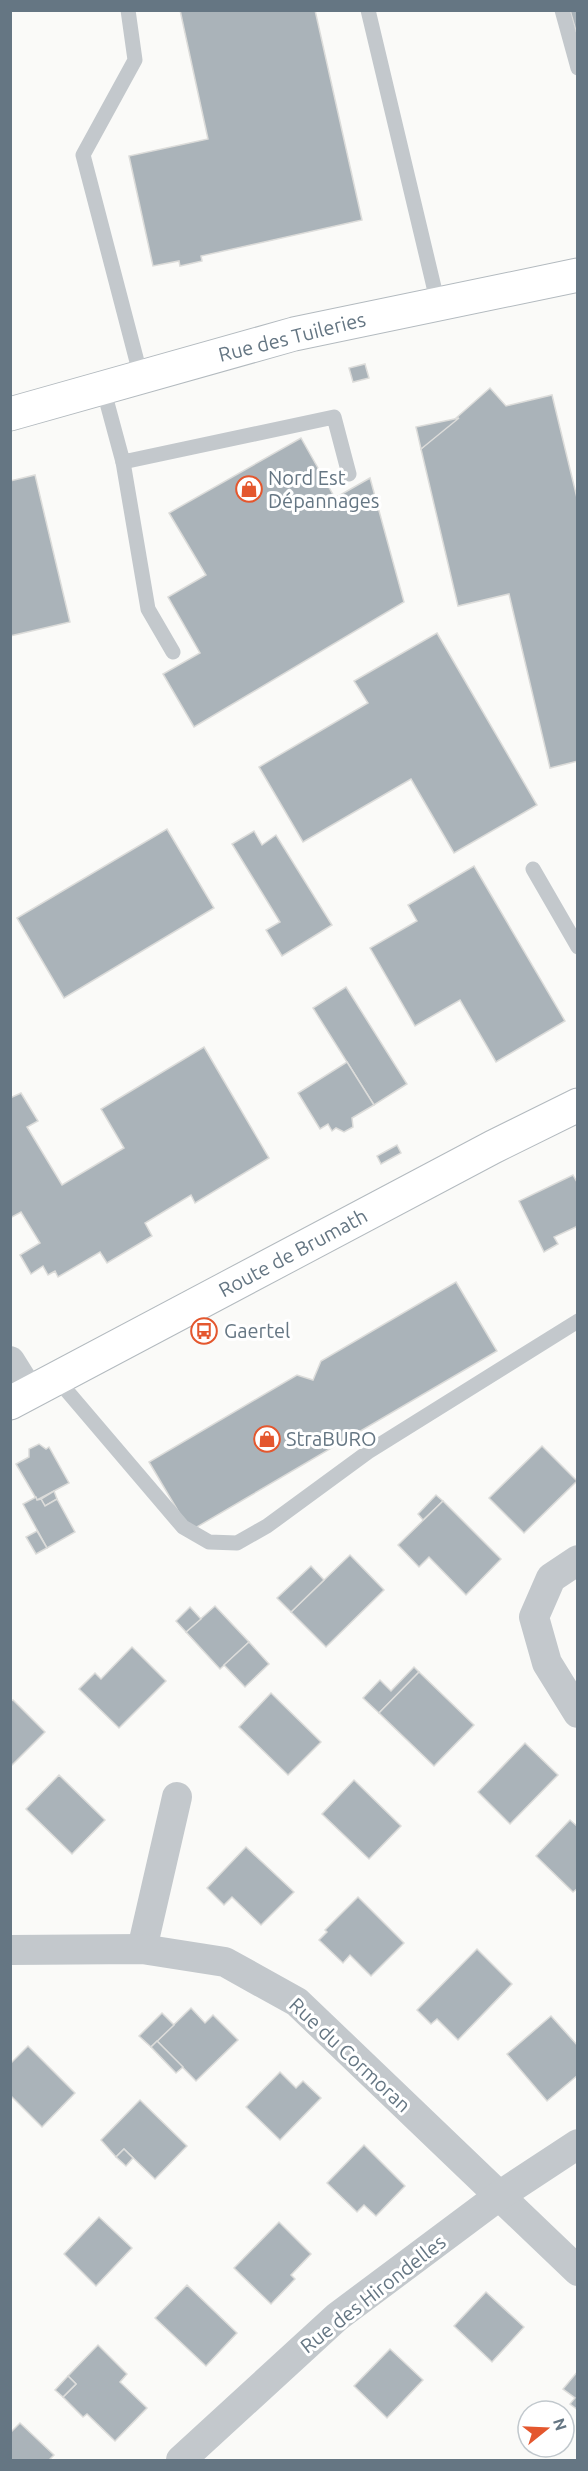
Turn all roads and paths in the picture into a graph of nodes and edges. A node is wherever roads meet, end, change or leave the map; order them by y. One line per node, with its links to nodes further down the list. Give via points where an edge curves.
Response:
1 (128, 10): 7 (lane, via 135,60 83,155)
2 (368, 10): 6 (lane)
3 (562, 10): 4 (lane)
4 (578, 68)
5 (578, 275): 6 (street, Rue des Tuileries)
6 (438, 304): 7 (street, Rue des Tuileries, via 294,334)
7 (141, 377): 8 (street, Rue des Tuileries)
8 (103, 388): 9 (street, Rue des Tuileries); 10 (lane)
9 (10, 414)
10 (123, 462): 11 (lane, via 334,417); 12 (lane, via 148,609)
11 (349, 474)
12 (173, 652)
13 (533, 869): 14 (lane)
14 (578, 947)
15 (578, 1105): 18 (street, Route de Brumath, via 493,1146)
16 (578, 1321): 18 (lane, via 368,1452 267,1526 237,1543 209,1542 183,1527)
17 (10, 1361): 18 (street)
18 (32, 1391)
19 (578, 1560): 20 (street, via 551,1578 534,1617 547,1663)
20 (578, 1713)
21 (177, 1797): 22 (street)
22 (142, 1949): 23 (street, Rue du Cormoran); 25 (street, Rue du Cormoran, via 225,1962 297,2002)
23 (10, 1950)
24 (578, 2144): 25 (street, Rue des Hirondelles)
25 (499, 2196): 26 (street, Rue du Cormoran); 27 (street, Rue des Hirondelles, via 337,2317)
26 (578, 2271)
27 (181, 2460)

